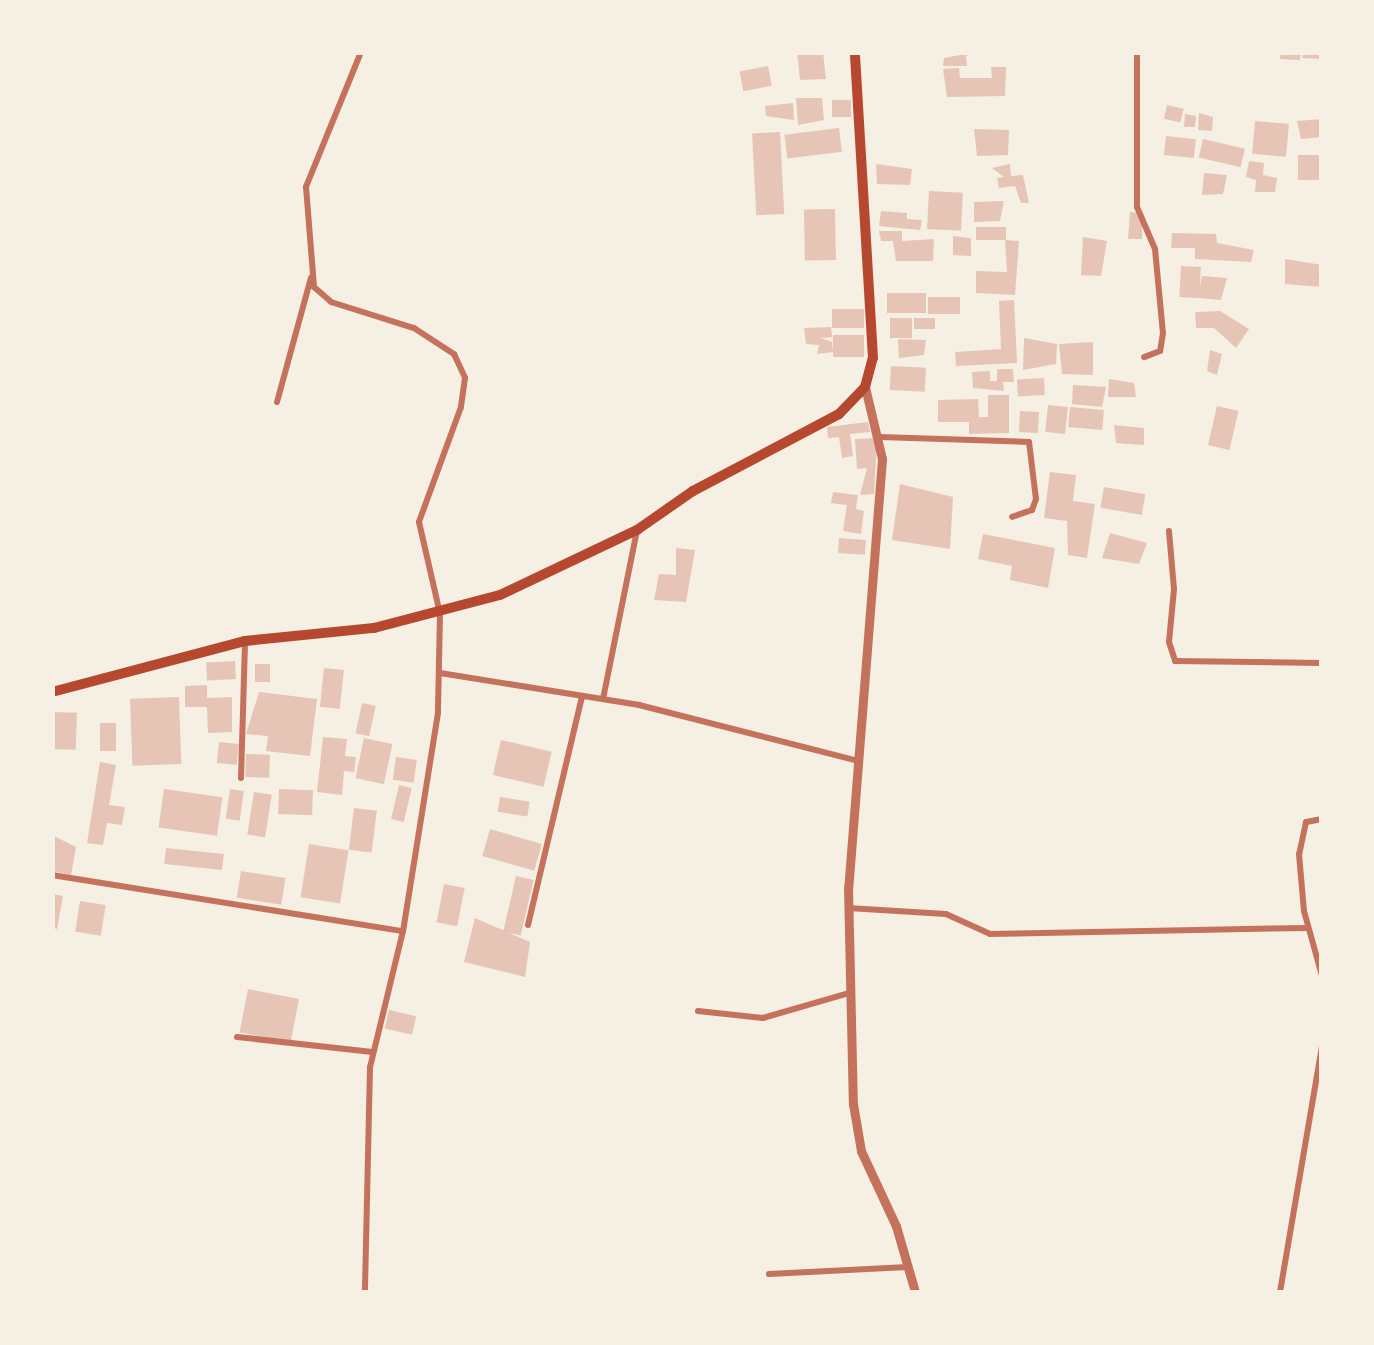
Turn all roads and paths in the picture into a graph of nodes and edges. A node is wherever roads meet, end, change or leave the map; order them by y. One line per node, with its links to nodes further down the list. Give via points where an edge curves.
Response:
1 (360, 52): 4 (street, via 306,188)
2 (855, 52): 6 (main road, via 873,358)
3 (1138, 52): 5 (street, via 1137,207 1155,249 1163,333 1160,351)
4 (311, 276): 7 (street); 12 (street, via 318,294 331,302 414,328 461,365 461,407 419,522)
5 (1144, 357)
6 (865, 387): 8 (street); 10 (main road, via 840,414 692,491)
7 (277, 402)
8 (880, 436): 9 (street, via 1029,442 1036,499 1032,510); 19 (street)
9 (1012, 517)
10 (637, 530): 12 (main road, via 558,572); 18 (street)
11 (1169, 531): 14 (street, via 1169,642 1175,661)
12 (440, 614): 13 (main road); 15 (street)
13 (245, 641): 16 (main road); 20 (street)
14 (1322, 663)
15 (440, 672): 17 (street); 26 (street)
16 (52, 692)
17 (582, 696): 18 (street); 24 (street)
18 (603, 699): 19 (street)
19 (858, 760): 23 (street)
20 (242, 778)
21 (1322, 819): 25 (street, via 1306,822 1300,833)
22 (52, 874): 26 (street)
23 (848, 908): 25 (street, via 946,914 990,934); 28 (street)
24 (528, 925)
25 (1308, 928): 27 (street)
26 (403, 931): 32 (street)
27 (1322, 976)
28 (849, 992): 29 (street, via 763,1018); 33 (street, via 858,1140)
29 (698, 1011)
30 (237, 1037): 32 (street)
31 (1322, 1046): 37 (street)
32 (372, 1052): 35 (street)
33 (909, 1267): 34 (street); 36 (street)
34 (769, 1274)
35 (364, 1292)
36 (915, 1292)
37 (1280, 1292)

